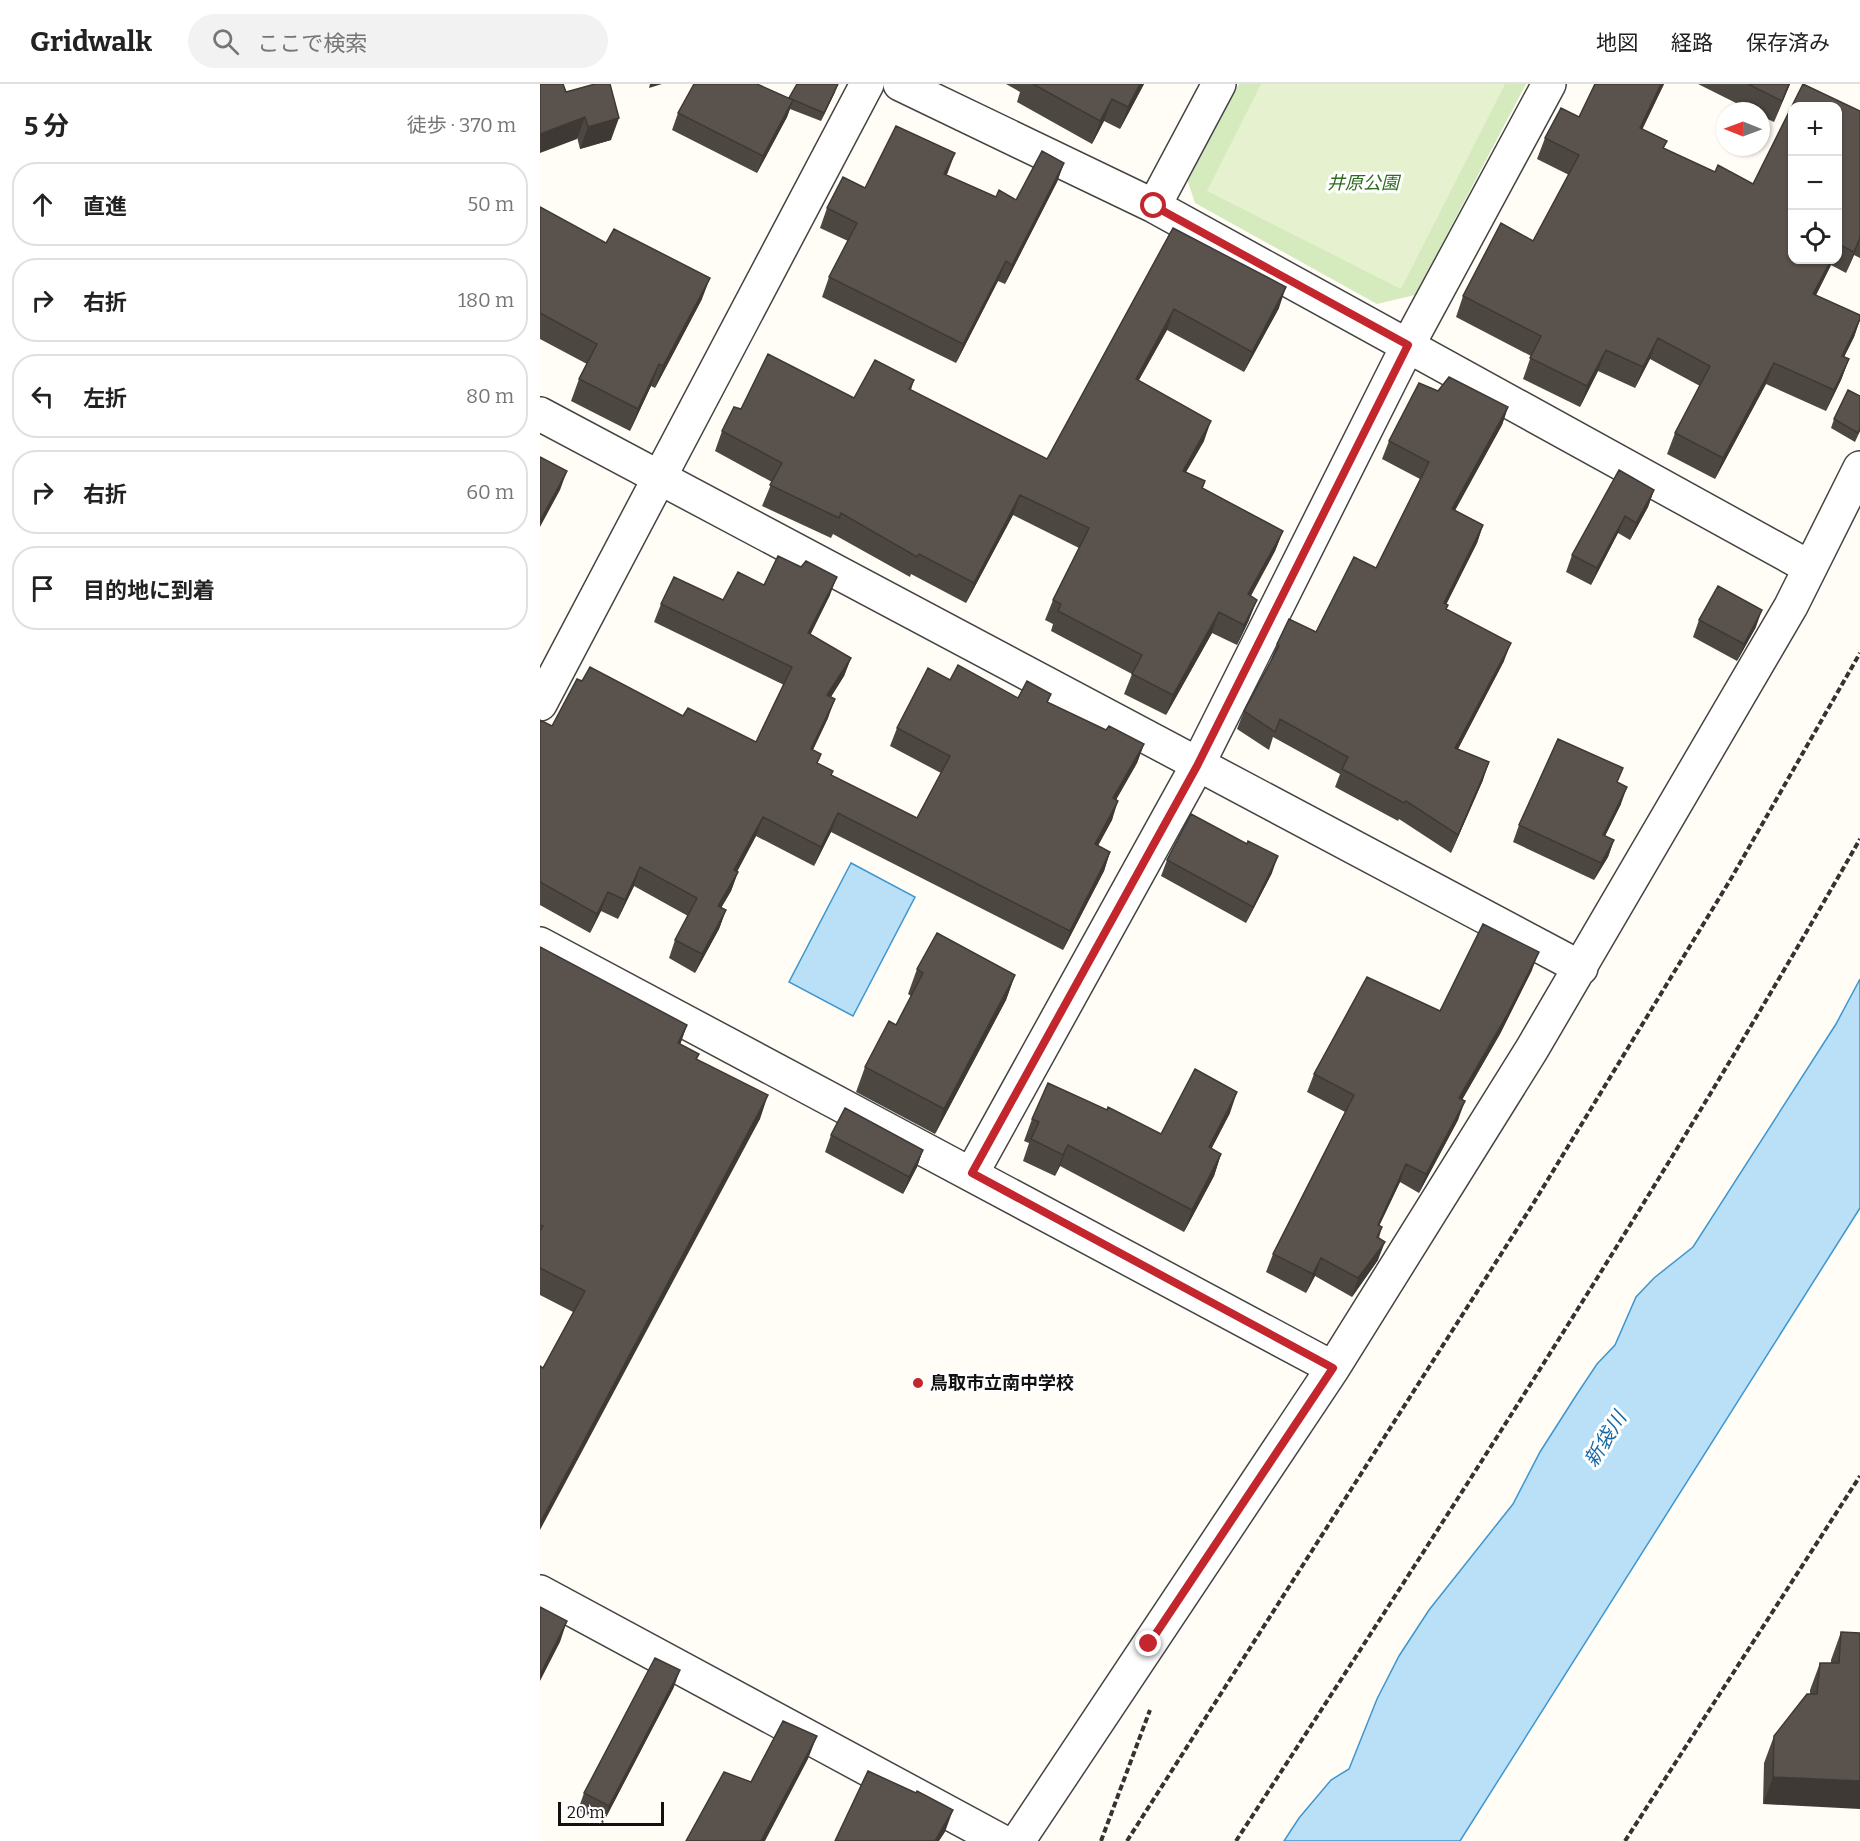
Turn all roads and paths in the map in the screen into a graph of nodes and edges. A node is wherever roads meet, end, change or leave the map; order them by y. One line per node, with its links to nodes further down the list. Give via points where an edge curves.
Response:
1 (867, 84): 9 (street)
2 (900, 84): 5 (street)
3 (1219, 84): 5 (street)
4 (1549, 84): 6 (street)
5 (1154, 206): 6 (street)
6 (1408, 345): 10 (street); 13 (street)
7 (540, 414): 9 (street)
8 (1860, 468): 10 (street)
9 (662, 476): 12 (street); 13 (street)
10 (1809, 567): 16 (street, via 1791,606)
11 (1860, 653): 24 (path, via 1732,877 1533,1204)
12 (540, 704)
13 (1197, 766): 16 (street); 17 (street)
14 (1860, 839): 25 (path, via 1800,945 1498,1440)
15 (540, 944): 17 (street)
16 (1581, 968): 18 (street)
17 (972, 1173): 18 (street)
18 (1333, 1368): 22 (street)
19 (1860, 1476): 26 (path)
20 (540, 1592): 22 (street)
21 (1153, 1701): 23 (path)
22 (1000, 1840)
23 (1101, 1841)
24 (1127, 1841)
25 (1236, 1841)
26 (1625, 1841)

